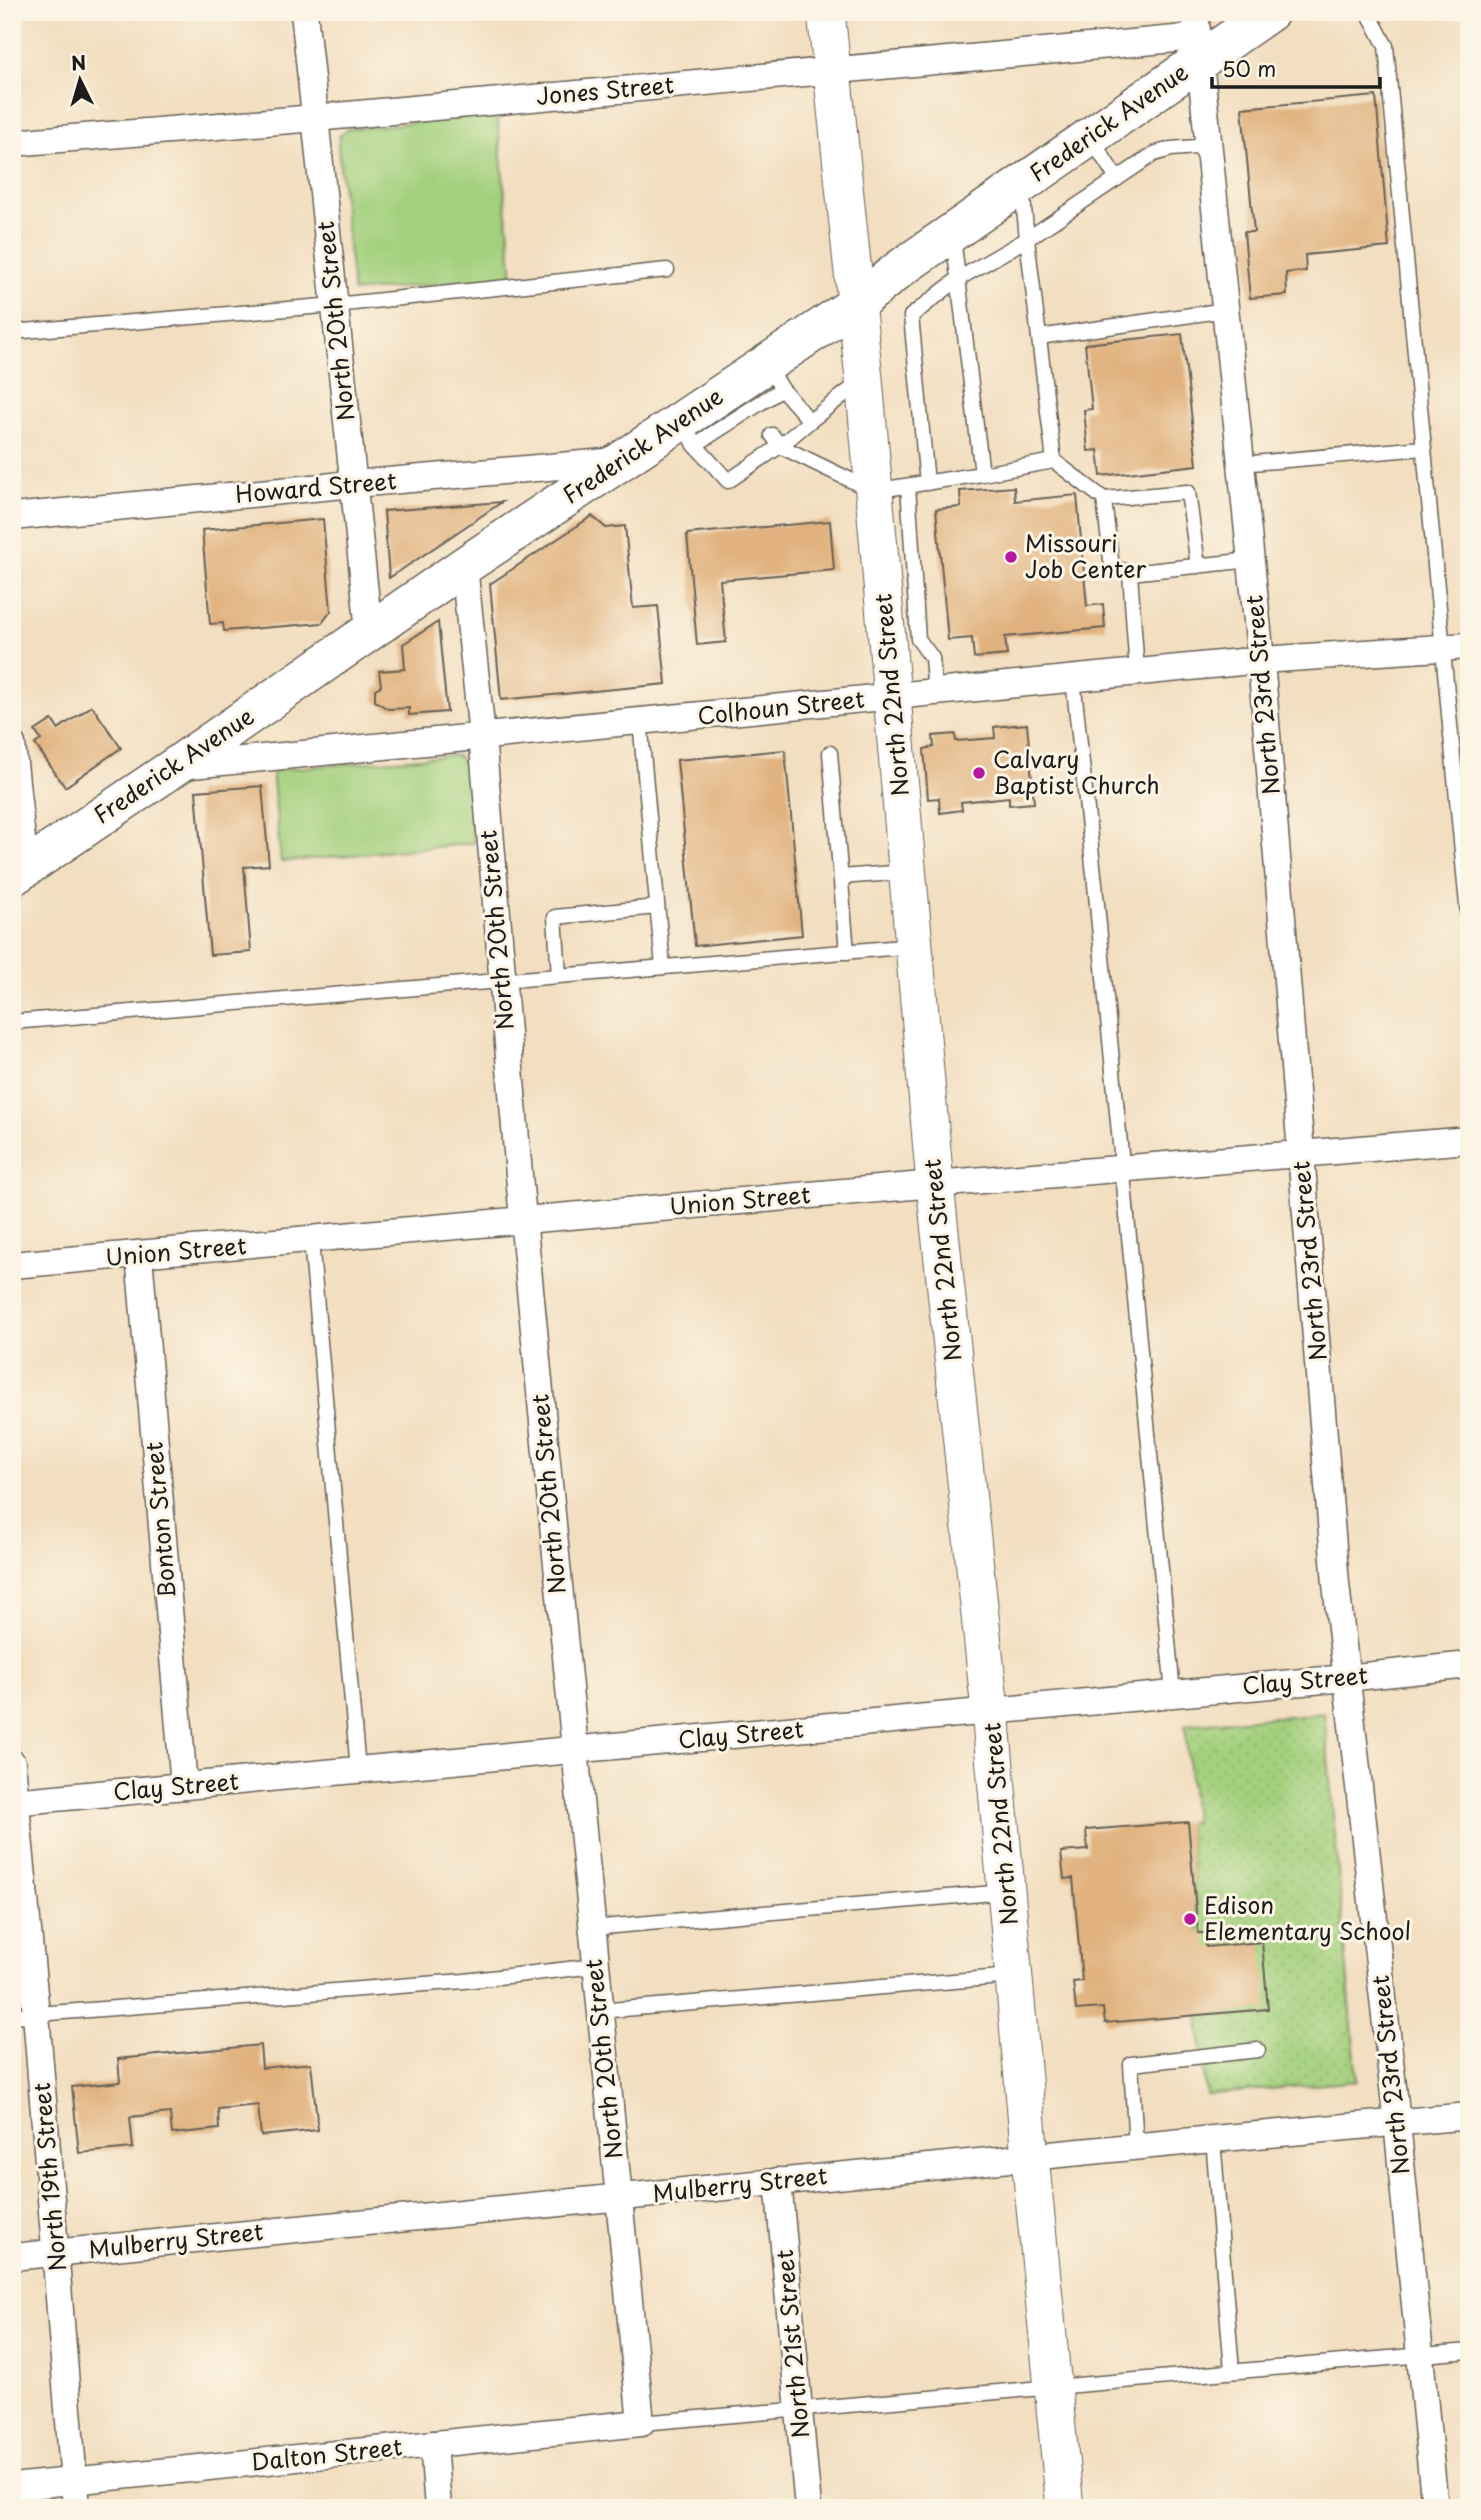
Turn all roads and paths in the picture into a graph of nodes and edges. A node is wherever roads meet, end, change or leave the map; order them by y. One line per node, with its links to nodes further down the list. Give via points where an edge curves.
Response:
1 (304, 12): 7 (street, North 20th Street)
2 (826, 12): 6 (main road, North 22nd Street)
3 (1270, 12): 5 (main road, Frederick Avenue)
4 (1368, 12): 27 (lane, via 1386,46)
5 (1197, 36): 6 (street, Jones Street); 8 (main road, Frederick Avenue); 10 (street, North 23rd Street)
6 (832, 69): 7 (street, Jones Street); 17 (main road, North 22nd Street)
7 (315, 118): 9 (street, Jones Street); 18 (street, North 20th Street)
8 (1090, 137): 11 (lane); 12 (main road, Frederick Avenue)
9 (12, 143)
10 (1209, 146): 11 (lane, via 1154,154); 19 (street, North 23rd Street)
11 (1117, 179): 14 (lane)
12 (1021, 185): 13 (main road, Frederick Avenue); 14 (lane)
13 (952, 232): 16 (lane); 17 (main road, Frederick Avenue)
14 (1027, 239): 16 (lane); 21 (lane)
15 (667, 270): 18 (lane)
16 (958, 279): 31 (lane); 32 (lane, via 911,316)
17 (856, 304): 22 (main road, Frederick Avenue); 23 (main road, North 22nd Street)
18 (335, 305): 20 (lane); 33 (street, North 20th Street)
19 (1226, 310): 21 (lane); 30 (street, North 23rd Street)
20 (12, 332)
21 (1039, 337): 29 (lane)
22 (774, 376): 24 (lane); 25 (main road, Frederick Avenue); 25 (lane, via 755,412 733,427)
23 (864, 379): 24 (lane); 34 (main road, North 22nd Street)
24 (810, 421): 26 (lane)
25 (688, 433): 26 (lane, via 728,481 753,455); 28 (main road, Frederick Avenue)
26 (776, 440): 34 (lane)
27 (1423, 448): 30 (lane); 43 (lane)
28 (621, 461): 33 (street, Howard Street); 38 (main road, Frederick Avenue)
29 (1054, 461): 31 (lane); 35 (lane)
30 (1241, 464): 37 (street, North 23rd Street)
31 (982, 474): 32 (lane)
32 (927, 483): 34 (lane)
33 (354, 484): 36 (street, Howard Street); 41 (street, North 20th Street)
34 (891, 488): 47 (lane, via 918,639 932,658); 48 (main road, North 22nd Street)
35 (1104, 499): 39 (lane, via 1188,492); 40 (lane, via 1111,561 1115,568)
36 (12, 517)
37 (1251, 560): 39 (lane); 44 (street, North 23rd Street)
38 (464, 566): 41 (main road, Frederick Avenue); 50 (street, North 20th Street)
39 (1198, 566): 40 (lane)
40 (1130, 573): 45 (lane)
41 (369, 631): 53 (main road, Frederick Avenue)
42 (1469, 646): 43 (street, Colhoun Street)
43 (1441, 648): 44 (street, Colhoun Street); 58 (lane)
44 (1261, 660): 45 (street, Colhoun Street); 66 (street, North 23rd Street)
45 (1138, 673): 46 (street, Colhoun Street)
46 (1073, 679): 47 (street, Colhoun Street); 67 (lane)
47 (935, 693): 48 (street, Colhoun Street)
48 (893, 697): 49 (street, Colhoun Street); 55 (main road, North 22nd Street)
49 (640, 721): 50 (street, Colhoun Street); 57 (lane)
50 (482, 736): 53 (street, Colhoun Street); 63 (street, North 20th Street)
51 (12, 744): 54 (street)
52 (831, 753): 56 (lane)
53 (176, 766): 54 (main road, Frederick Avenue)
54 (19, 872)
55 (908, 872): 56 (lane); 59 (main road, North 22nd Street)
56 (841, 877): 60 (lane)
57 (657, 907): 61 (lane); 62 (lane, via 555,917)
58 (1469, 926)
59 (914, 946): 60 (lane); 68 (main road, North 22nd Street)
60 (847, 952): 61 (lane)
61 (663, 967): 62 (lane)
62 (559, 975): 63 (lane)
63 (501, 980): 64 (lane); 69 (street, North 20th Street)
64 (12, 1022)
65 (1469, 1140): 66 (street, Union Street)
66 (1301, 1154): 67 (street, Union Street); 74 (street, North 23rd Street)
67 (1121, 1168): 68 (street, Union Street); 75 (lane)
68 (935, 1184): 69 (street, Union Street); 76 (main road, North 22nd Street)
69 (523, 1220): 70 (street, Union Street); 77 (street, North 20th Street)
70 (311, 1240): 71 (street, Union Street); 79 (lane)
71 (139, 1255): 72 (street, Union Street); 80 (street, Bonton Street)
72 (12, 1265)
73 (1469, 1665): 74 (street, Clay Street)
74 (1346, 1678): 75 (street, Clay Street); 90 (street, North 23rd Street)
75 (1173, 1693): 76 (street, Clay Street)
76 (990, 1711): 77 (street, Clay Street); 82 (main road, North 22nd Street)
77 (574, 1751): 79 (street, Clay Street); 83 (street, North 20th Street)
78 (12, 1763): 81 (street, North 19th Street)
79 (358, 1770): 80 (street, Clay Street)
80 (184, 1786): 81 (street, Clay Street)
81 (14, 1802): 87 (street, North 19th Street)
82 (1007, 1892): 83 (lane); 85 (main road, North 22nd Street)
83 (591, 1928): 84 (street, North 20th Street)
84 (595, 1966): 86 (street, North 20th Street); 87 (lane, via 450,1982)
85 (1015, 1976): 86 (lane); 93 (main road, North 22nd Street)
86 (599, 2011): 95 (street, North 20th Street)
87 (24, 2015): 96 (street, North 19th Street)
88 (1258, 2050): 92 (lane, via 1131,2064)
89 (1469, 2116): 90 (street, Mulberry Street)
90 (1397, 2122): 91 (street, Mulberry Street); 99 (street, North 23rd Street)
91 (1213, 2139): 92 (street, Mulberry Street); 100 (lane)
92 (1136, 2147): 93 (street, Mulberry Street)
93 (1030, 2157): 94 (street, Mulberry Street); 101 (main road, North 22nd Street)
94 (778, 2181): 95 (street, Mulberry Street); 102 (street, North 21st Street)
95 (618, 2198): 96 (street, Mulberry Street); 103 (street, North 20th Street)
96 (56, 2252): 97 (street, Mulberry Street); 105 (street, North 19th Street)
97 (12, 2257)
98 (1469, 2351): 99 (lane)
99 (1420, 2356): 100 (lane); 111 (street, North 23rd Street)
100 (1232, 2371): 101 (lane)
101 (1053, 2386): 102 (lane); 110 (main road, North 22nd Street)
102 (799, 2410): 103 (lane); 109 (street, North 21st Street)
103 (641, 2423): 104 (street, Dalton Street)
104 (433, 2444): 105 (street, Dalton Street); 108 (street)
105 (74, 2480): 106 (street, Dalton Street); 107 (street, North 19th Street)
106 (12, 2487)
107 (76, 2508)
108 (438, 2508)
109 (808, 2508)
110 (1065, 2508)
111 (1435, 2508)

